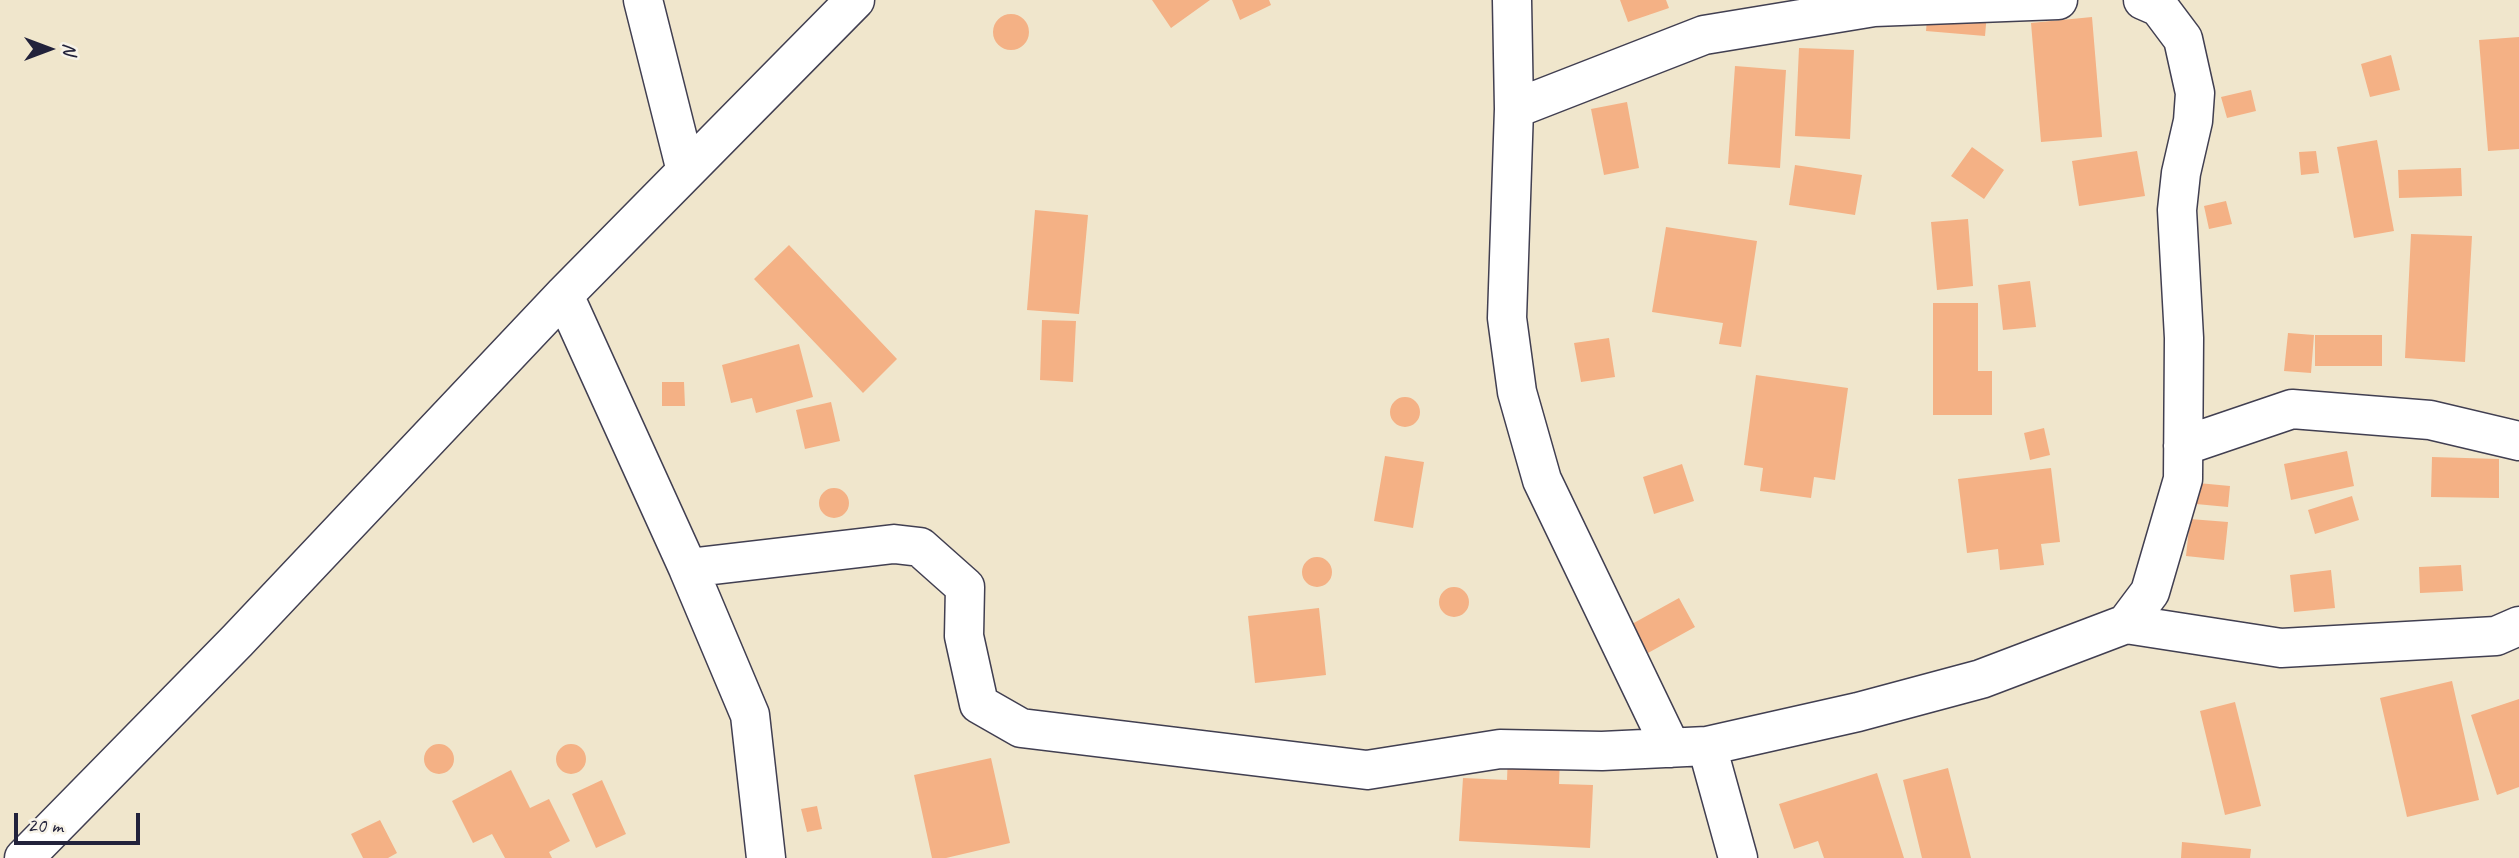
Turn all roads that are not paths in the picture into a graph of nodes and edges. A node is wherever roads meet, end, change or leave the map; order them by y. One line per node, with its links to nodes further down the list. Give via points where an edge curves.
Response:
1 (643, 0): 7 (street)
2 (855, 0): 7 (street)
3 (1512, 0): 6 (street)
4 (2058, 0): 6 (street, via 1874,7 1704,35)
5 (2143, 0): 10 (street, via 2159,7 2183,39 2195,93 2177,210 2184,338)
6 (1514, 109): 14 (street, via 1507,318 1517,392 1542,480)
7 (686, 171): 8 (street)
8 (564, 295): 11 (street); 15 (street, via 237,641)
9 (2519, 441): 10 (street, via 2430,420 2292,409)
10 (2183, 446): 12 (street, via 2183,479 2163,554 2150,592)
11 (688, 568): 14 (street, via 894,544 920,547 965,587 964,636 979,704 1021,728 1367,770 1500,749); 16 (street, via 750,715)
12 (2126, 625): 13 (street, via 2281,648 2496,636); 14 (street, via 1982,679 1858,712)
13 (2519, 625)
14 (1689, 747): 17 (street)
15 (24, 858)
16 (766, 858)
17 (1738, 858)

